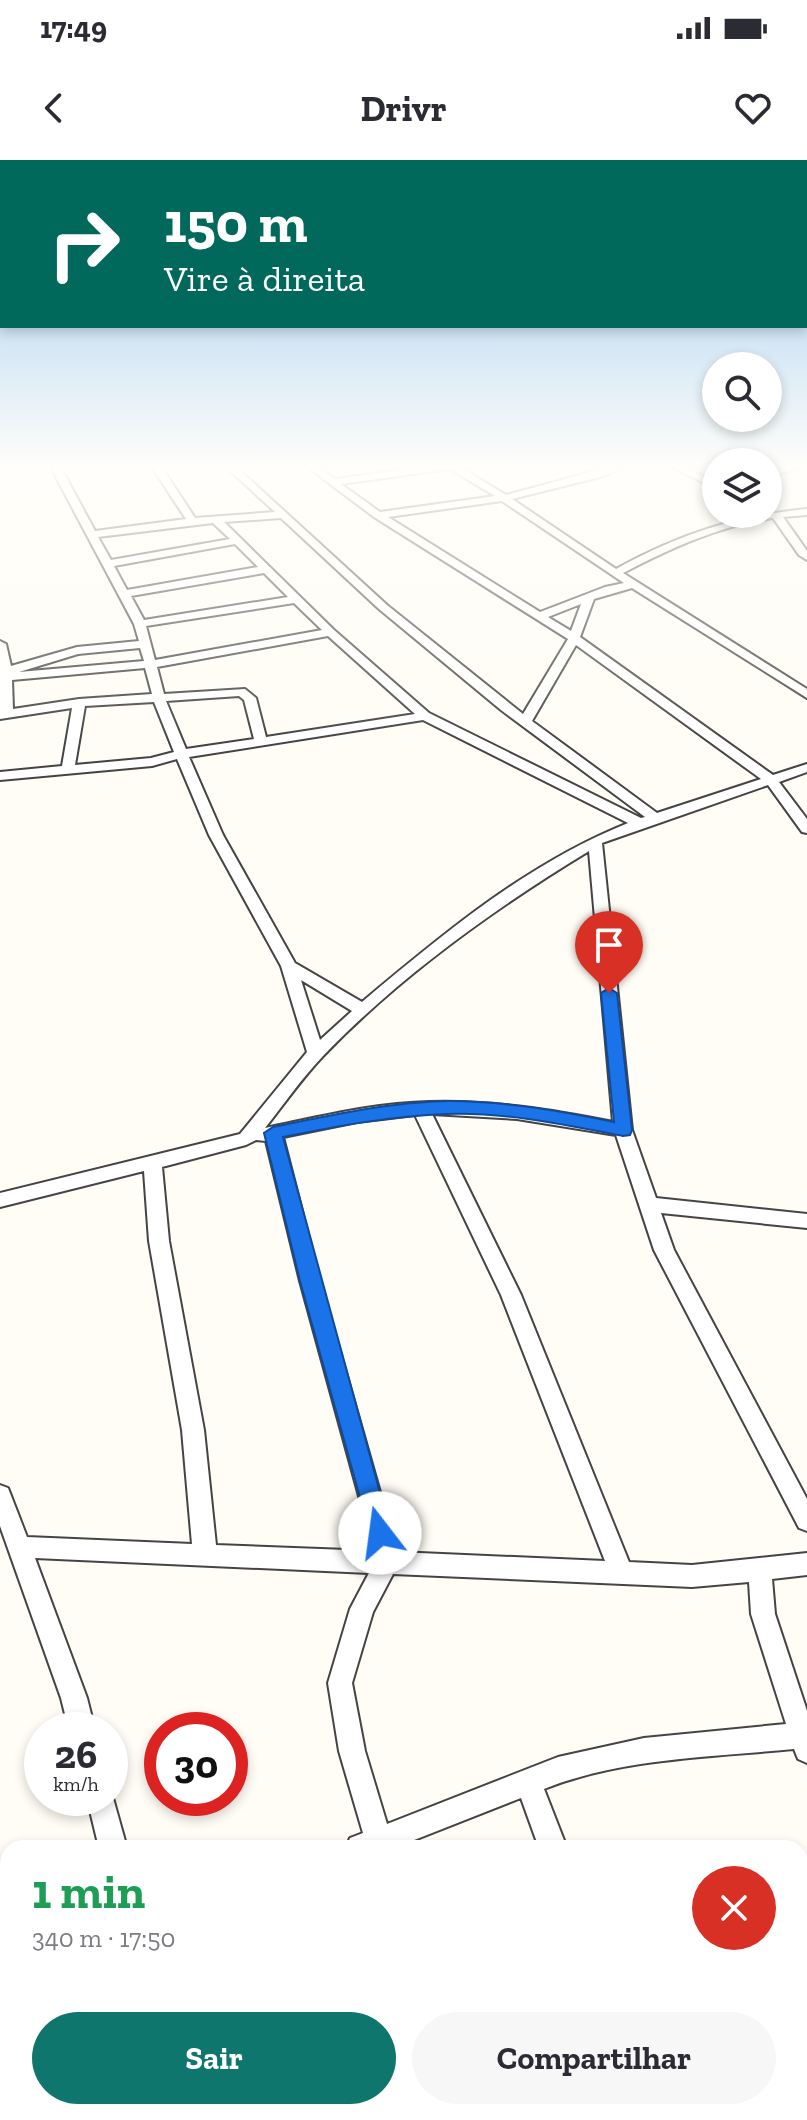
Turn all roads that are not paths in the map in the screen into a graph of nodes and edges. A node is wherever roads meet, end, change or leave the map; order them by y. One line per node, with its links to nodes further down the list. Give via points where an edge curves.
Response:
1 (103, 557): 8 (street)
2 (144, 557): 8 (street)
3 (255, 557): 9 (street)
4 (328, 557): 29 (street)
5 (445, 557): 16 (street)
6 (591, 557): 10 (street)
7 (654, 557): 10 (street)
8 (107, 564): 13 (street)
9 (267, 569): 13 (street); 15 (street)
10 (619, 575): 11 (street); 12 (street)
11 (633, 585): 12 (street); 24 (street)
12 (609, 589): 14 (street)
13 (125, 594): 17 (street)
14 (589, 597): 16 (street); 19 (street)
15 (297, 599): 17 (street); 18 (street)
16 (538, 617): 19 (street)
17 (140, 624): 21 (street)
18 (330, 632): 22 (street); 28 (street)
19 (574, 638): 29 (street); 35 (street)
20 (0, 644): 23 (street)
21 (146, 644): 22 (street); 23 (street, via 77,651)
22 (152, 664): 23 (street); 25 (street)
23 (3, 675): 27 (street)
24 (807, 694)
25 (159, 698): 26 (street); 30 (street, via 247,694); 31 (street)
26 (79, 703): 27 (street); 33 (street)
27 (3, 714)
28 (425, 716): 30 (street); 36 (street)
29 (525, 722): 36 (street)
30 (261, 742): 31 (street)
31 (181, 754): 33 (street, via 152,762); 39 (street, via 216,835)
32 (807, 768): 35 (street)
33 (68, 769): 34 (street)
34 (0, 776)
35 (771, 780): 36 (street); 37 (street)
36 (647, 820): 38 (street)
37 (807, 829)
38 (595, 841): 40 (street, via 449,937); 43 (street)
39 (289, 966): 40 (street); 41 (street)
40 (363, 1010): 41 (street)
41 (316, 1053): 45 (street)
42 (421, 1110): 43 (street, via 543,1114); 44 (street, via 355,1116); 57 (street, via 511,1295)
43 (623, 1130): 48 (street)
44 (273, 1133): 45 (street); 54 (street)
45 (246, 1139): 46 (street)
46 (152, 1162): 47 (street); 53 (street, via 159,1241 193,1430)
47 (0, 1200)
48 (650, 1205): 49 (street); 51 (street, via 664,1250)
49 (807, 1221)
50 (0, 1495): 52 (street)
51 (807, 1521)
52 (10, 1536): 53 (street); 58 (street)
53 (205, 1553): 54 (street)
54 (388, 1561): 57 (street); 63 (street, via 362,1609 340,1683)
55 (807, 1564): 56 (street)
56 (760, 1570): 57 (street, via 692,1576); 59 (street, via 763,1614)
57 (621, 1572)
58 (75, 1712)
59 (804, 1742): 60 (street, via 644,1751)
60 (528, 1781): 64 (street); 65 (street)
61 (105, 1816): 62 (street)
62 (111, 1840)
63 (369, 1840)
64 (380, 1840)
65 (550, 1840)

